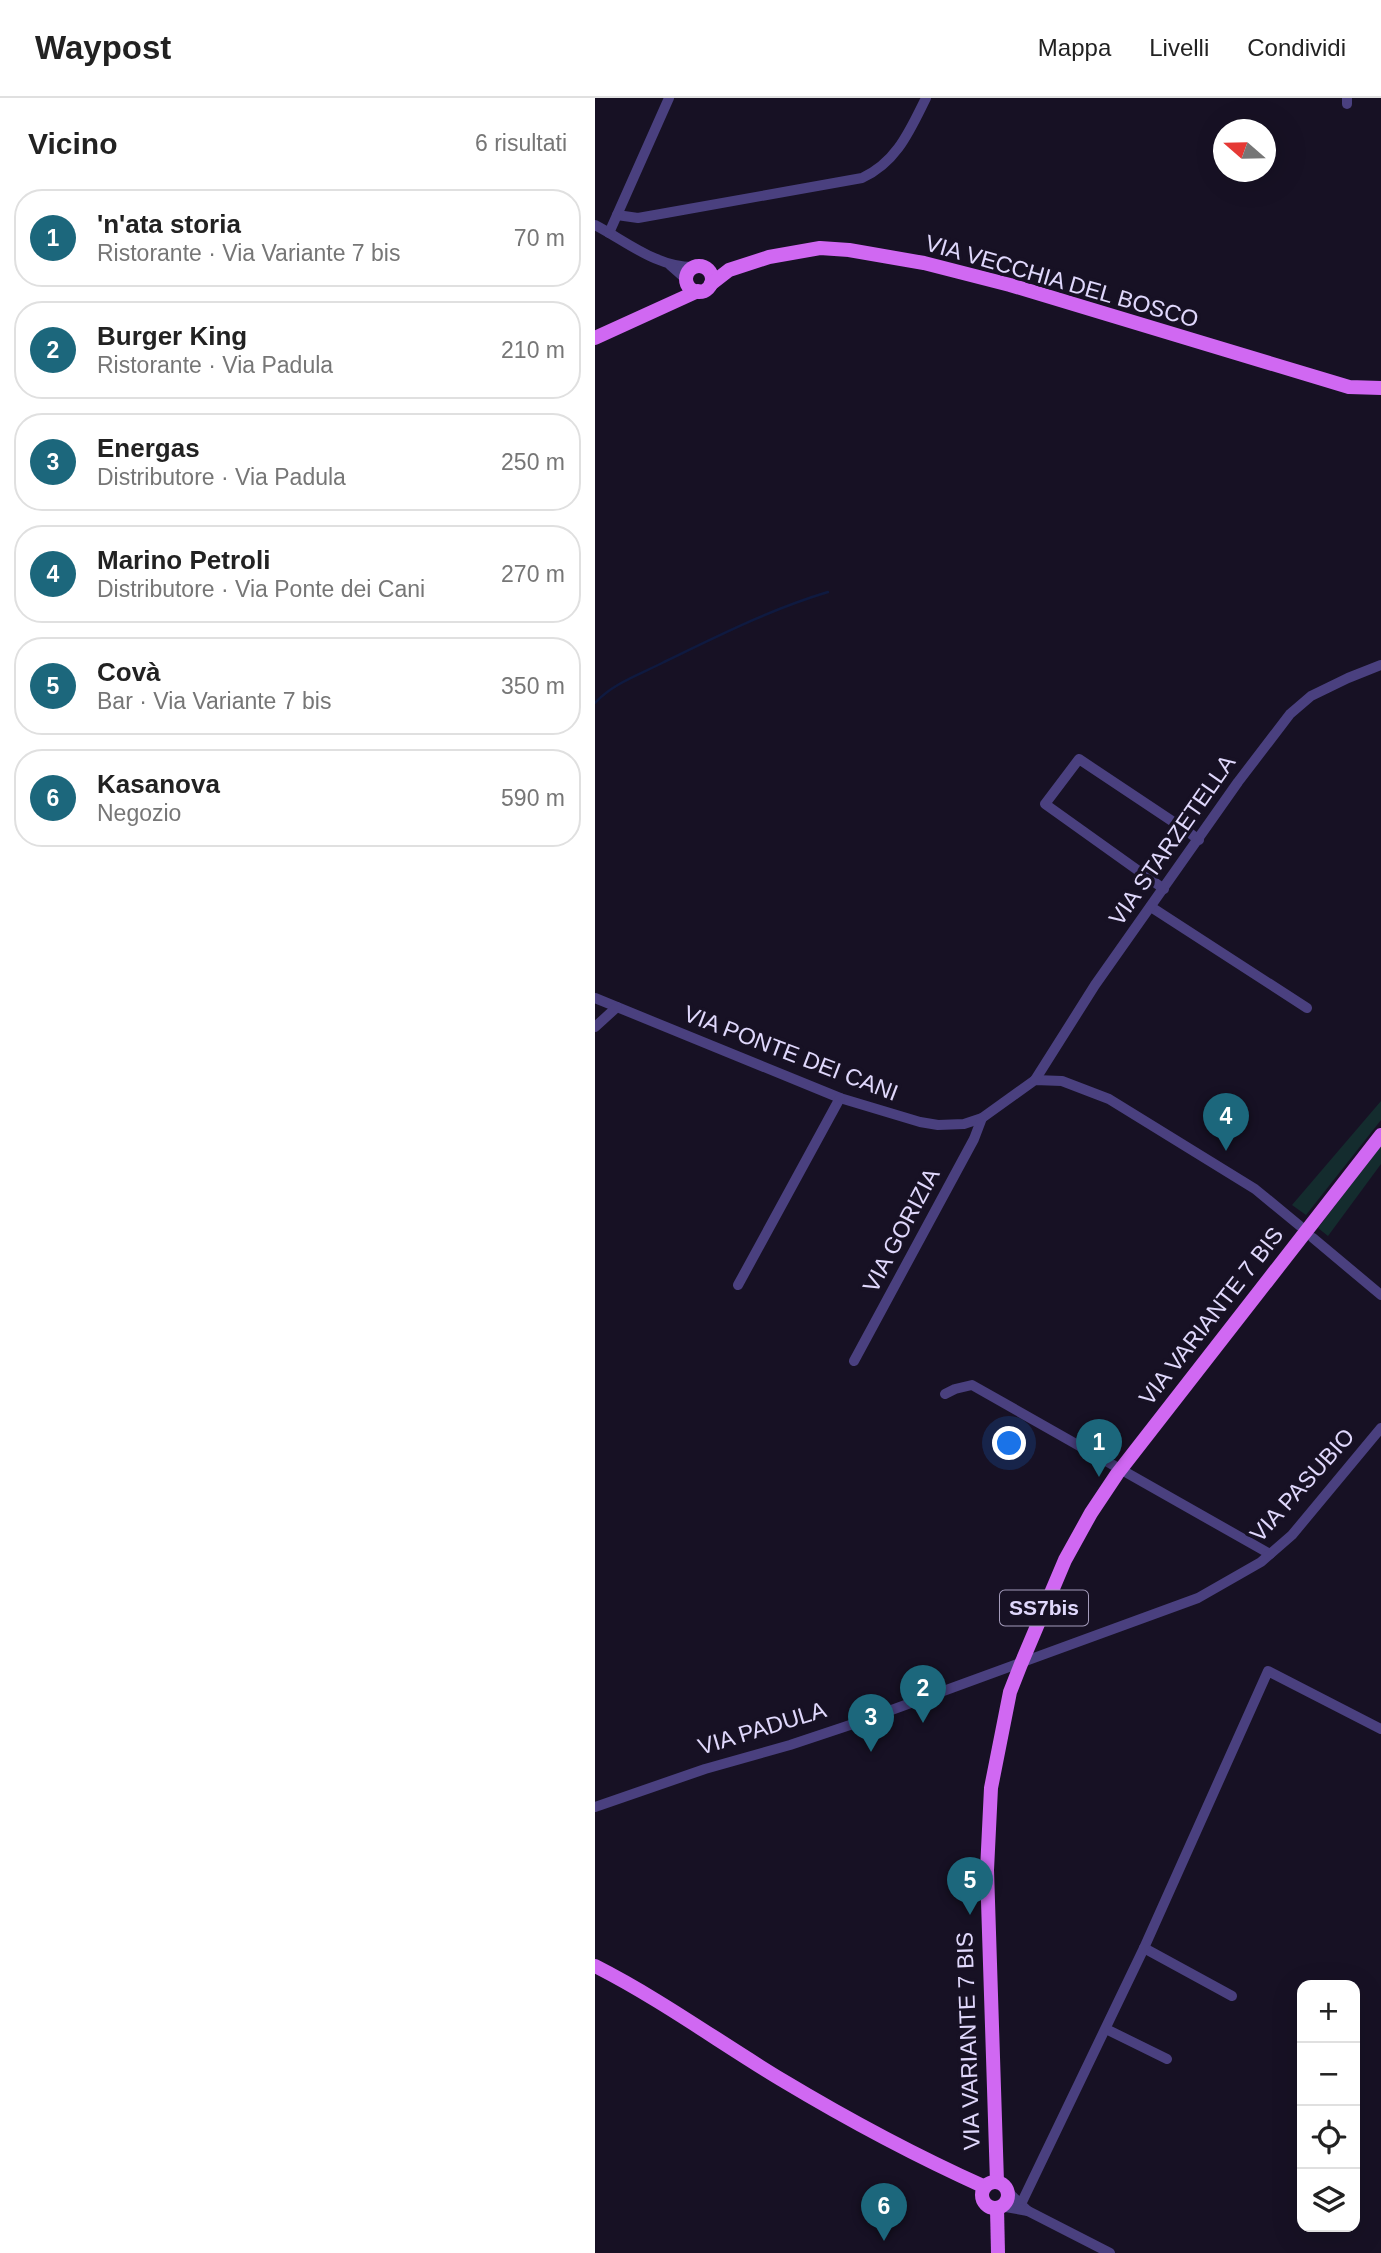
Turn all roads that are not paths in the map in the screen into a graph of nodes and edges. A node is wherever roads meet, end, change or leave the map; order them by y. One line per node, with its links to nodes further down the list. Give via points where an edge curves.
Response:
1 (670, 98): 3 (street)
2 (926, 98): 3 (street, via 894,155 862,178 638,218)
3 (617, 215): 5 (street)
4 (595, 225): 5 (street)
5 (609, 233): 6 (street)
6 (697, 279): 7 (main road, via 677,300 653,314); 8 (main road, VIA VECCHIA DEL BOSCO, via 769,257 820,248 887,257 1010,285 1337,384)
7 (595, 338)
8 (1381, 388)
9 (1381, 665): 10 (street, VIA STARZETELLA, via 1311,696 1290,714)
10 (1199, 840): 11 (street, VIA STARZETELLA); 11 (street, via 1079,759 1045,804)
11 (1164, 889): 12 (street, VIA STARZETELLA)
12 (1151, 907): 15 (street); 17 (street, VIA STARZETELLA)
13 (595, 998): 14 (street, VIA PONTE DEI CANI)
14 (617, 1007): 16 (street); 18 (street, VIA PONTE DEI CANI)
15 (1307, 1008)
16 (595, 1027)
17 (1035, 1080): 19 (street, VIA PONTE DEI CANI); 21 (street, via 1062,1081 1109,1099 1255,1189)
18 (840, 1098): 19 (street, VIA PONTE DEI CANI, via 937,1125); 23 (street)
19 (982, 1118): 25 (street, VIA GORIZIA)
20 (1381, 1135): 28 (main road, VIA VARIANTE 7 BIS / SS7bis)
21 (1300, 1226)
22 (1314, 1238): 24 (street)
23 (738, 1285)
24 (1381, 1295)
25 (854, 1361)
26 (945, 1394): 28 (street, via 972,1385)
27 (1381, 1428): 29 (street, VIA PASUBIO, via 1292,1535)
28 (1120, 1470): 29 (street); 30 (main road, VIA VARIANTE 7 BIS / SS7bis, via 1065,1560)
29 (1270, 1554): 30 (street, VIA PASUBIO, via 1198,1598)
30 (1021, 1664): 32 (street, VIA PADULA); 38 (main road, VIA VARIANTE 7 BIS / SS7bis, via 999,1743 988,1829)
31 (1381, 1729): 33 (street, via 1268,1671)
32 (595, 1807)
33 (1145, 1948): 35 (street); 36 (street)
34 (595, 1966): 38 (main road, via 892,2141)
35 (1232, 1996)
36 (1106, 2029): 37 (street); 40 (street)
37 (1167, 2059)
38 (996, 2187): 39 (main road, via 1006,2202); 39 (main road, via 982,2195 985,2203); 40 (street)
39 (998, 2207): 40 (street); 41 (main road)
40 (1024, 2207): 42 (street)
41 (998, 2253)
42 (1110, 2253)

